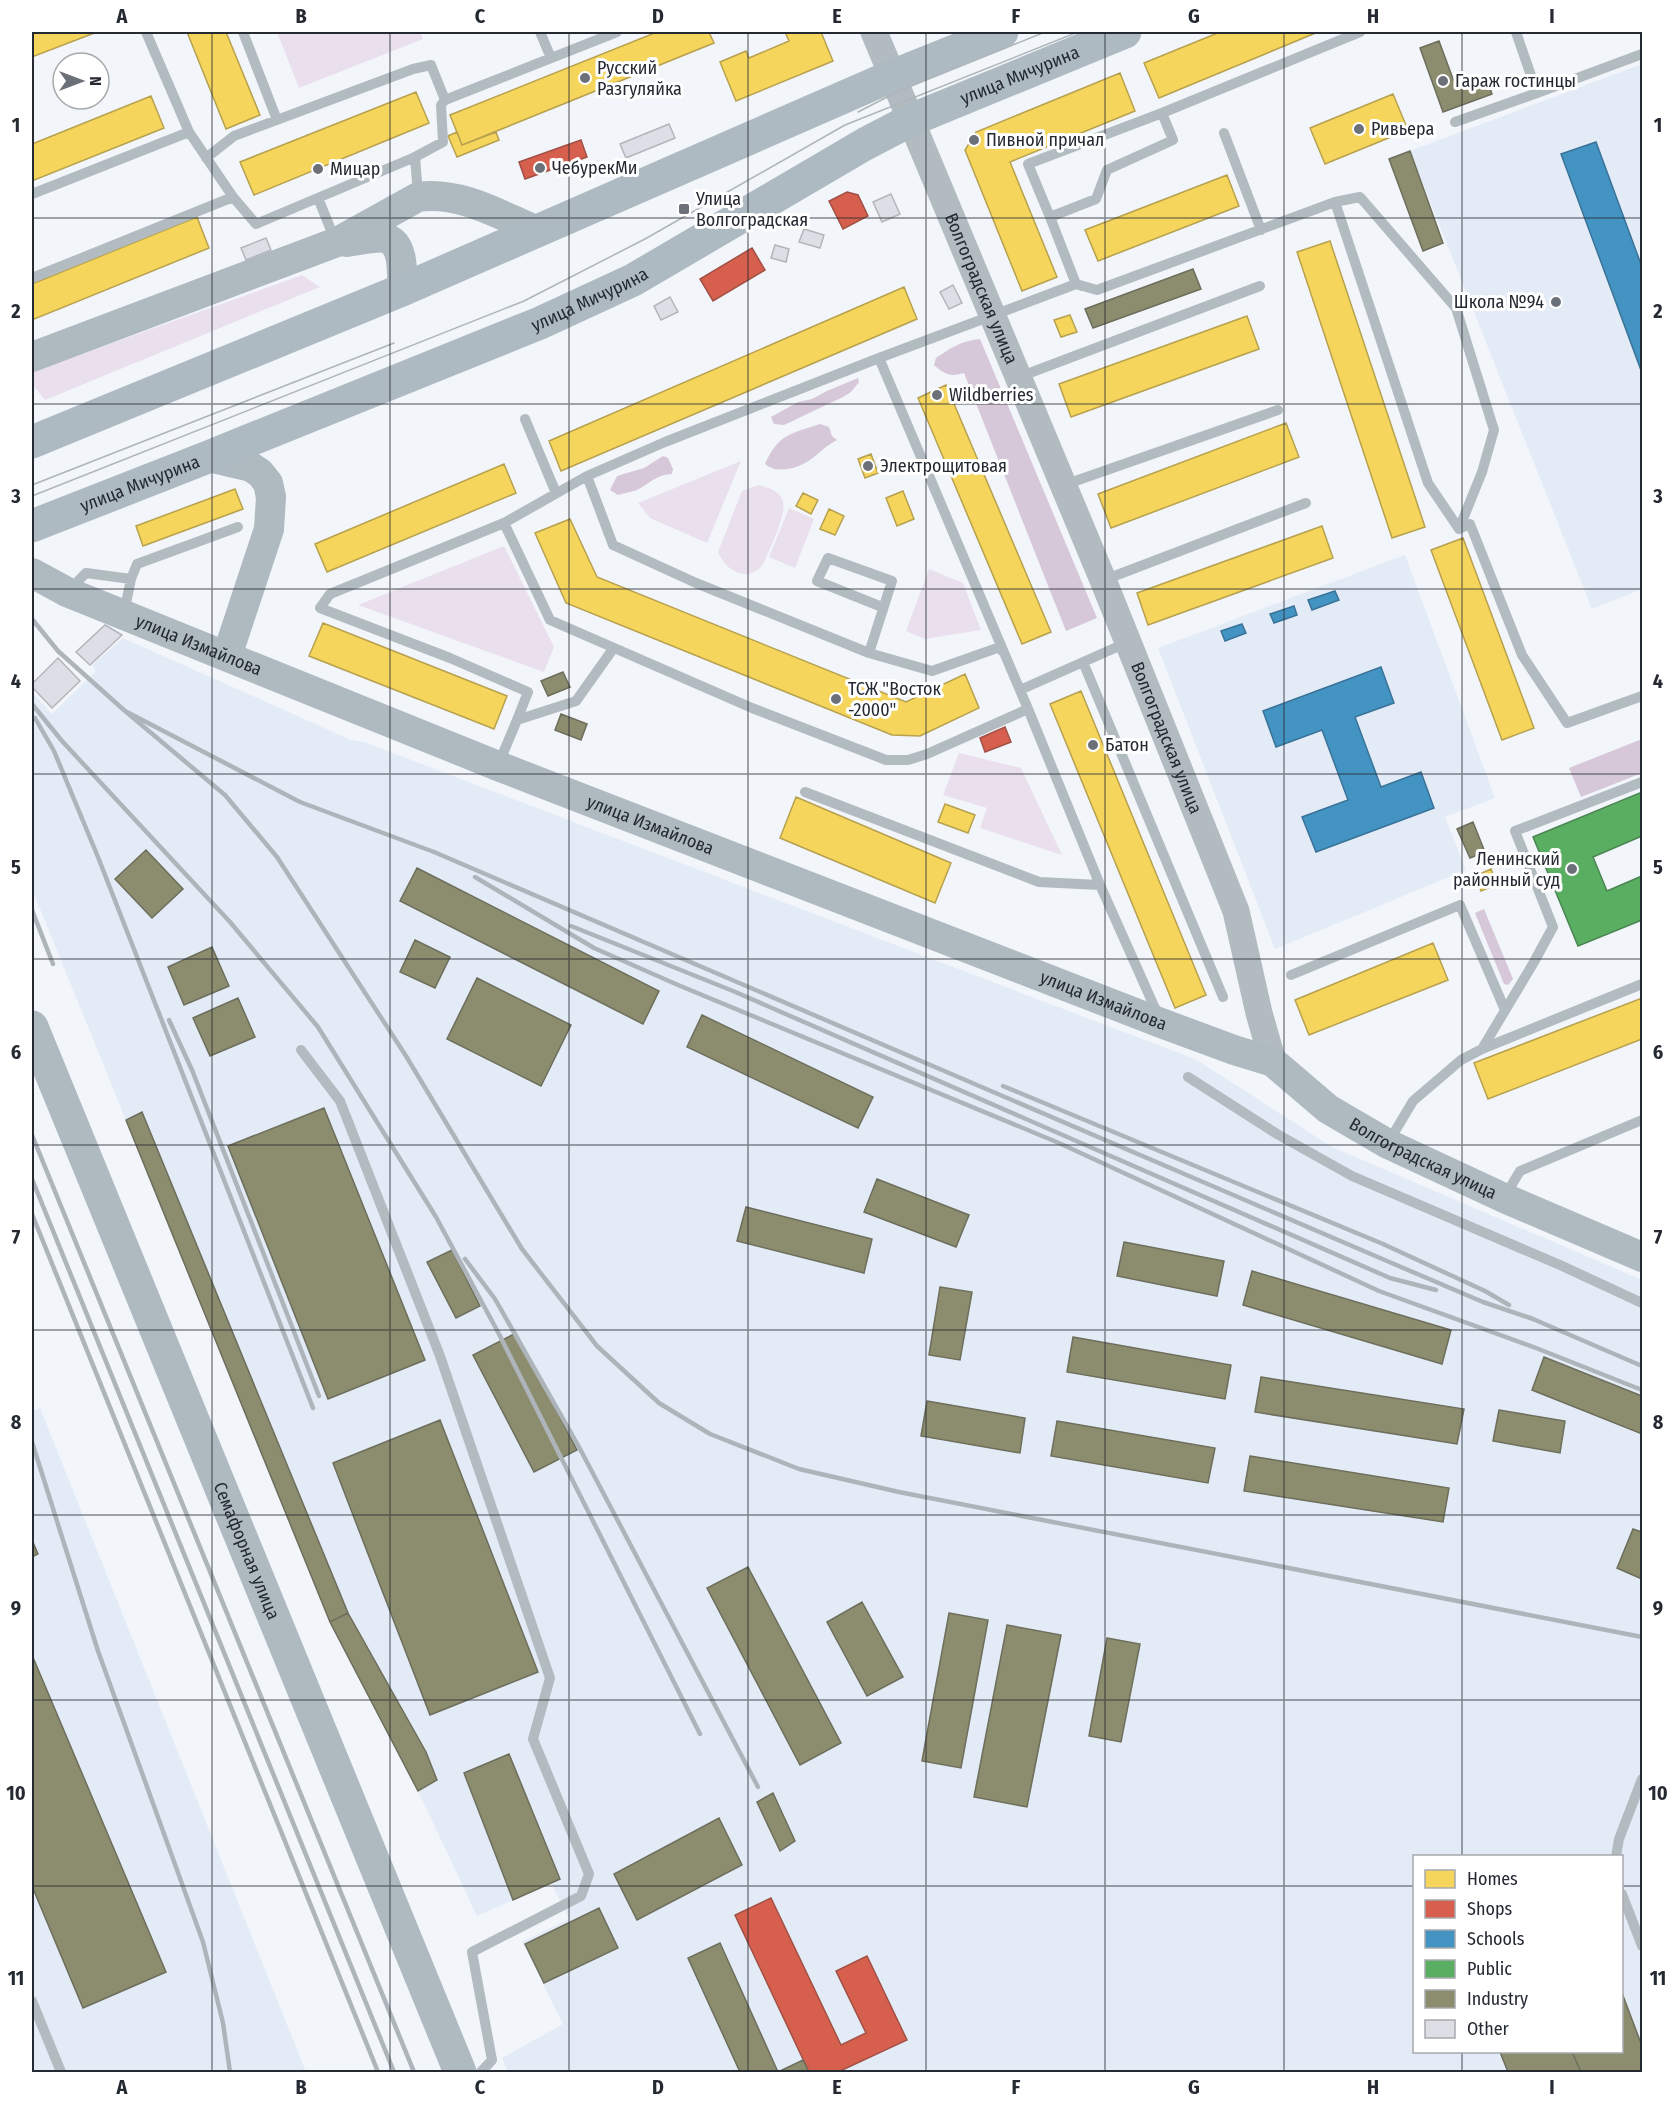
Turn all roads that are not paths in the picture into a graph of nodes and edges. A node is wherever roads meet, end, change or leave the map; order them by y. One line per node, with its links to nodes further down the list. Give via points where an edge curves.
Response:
1 (146, 32): 19 (lane)
2 (243, 32): 16 (lane)
3 (540, 32): 11 (lane)
4 (617, 32): 11 (lane)
5 (874, 32): 12 (street, Волгоградская улица)
6 (1002, 32): 12 (main road)
7 (1125, 32): 17 (main road, улица Мичурина)
8 (1360, 32): 15 (lane)
9 (1516, 32): 13 (lane)
10 (1642, 54): 13 (lane)
11 (551, 58): 14 (lane)
12 (892, 76): 17 (street, Волгоградская улица); 29 (main road)
13 (1537, 93): 18 (lane)
14 (445, 100): 16 (lane, via 431,65); 21 (lane, via 441,105 443,142)
15 (1162, 113): 28 (lane, via 1173,140 1107,170 1096,199); 28 (lane, via 1028,164)
16 (277, 120): 22 (lane, via 234,136)
17 (911, 120): 36 (street, Волгоградская улица); 43 (main road, улица Мичурина, via 633,280 540,323)
18 (1455, 122)
19 (189, 132): 22 (lane); 23 (lane)
20 (1224, 133): 30 (lane)
21 (415, 157): 25 (lane); 26 (lane)
22 (206, 158): 24 (lane)
23 (32, 194)
24 (233, 197): 26 (lane, via 256,224); 32 (lane)
25 (418, 197): 29 (main road, via 433,195 470,202); 31 (main road)
26 (318, 198): 31 (lane)
27 (1335, 202): 30 (lane); 51 (lane, via 1428,483); 51 (lane, via 1360,197 1456,308 1494,430)
28 (1050, 217): 33 (lane)
29 (535, 230): 35 (main road)
30 (1261, 230): 33 (lane, via 1097,291)
31 (337, 242): 35 (main road, via 385,238 396,245 402,263); 37 (main road)
32 (32, 278)
33 (1076, 284): 36 (lane)
34 (1260, 286): 39 (lane)
35 (402, 290): 42 (main road)
36 (991, 315): 38 (lane); 39 (street, Волгоградская улица)
37 (32, 357)
38 (879, 358): 44 (lane); 59 (lane)
39 (1018, 377): 45 (street, Волгоградская улица)
40 (1278, 410): 45 (lane)
41 (525, 419): 46 (lane)
42 (41, 438)
43 (208, 457): 49 (main road, улица Мичурина); 62 (main road, via 260,473 268,483 271,497 269,529)
44 (586, 476): 46 (lane); 61 (lane, via 613,545)
45 (1064, 486): 54 (street, Волгоградская улица)
46 (556, 493): 48 (lane)
47 (1306, 503): 54 (lane)
48 (504, 523): 60 (lane, via 550,620); 67 (lane, via 330,594 320,608 528,692)
49 (32, 525)
50 (238, 527): 53 (lane, via 136,564)
51 (1459, 529): 65 (lane, via 1470,524 1522,655 1567,723)
52 (32, 573): 55 (main road, улица Измайлова)
53 (131, 579): 55 (lane, via 86,573); 57 (lane)
54 (1103, 580): 58 (street, Волгоградская улица)
55 (67, 592): 57 (main road, улица Измайлова)
56 (882, 607): 56 (lane, via 892,581 828,558 817,581); 61 (lane)
57 (124, 615): 62 (main road, улица Измайлова)
58 (1128, 642): 63 (lane); 80 (street, Волгоградская улица, via 1236,911)
59 (1000, 647): 61 (lane, via 932,671); 64 (lane)
60 (614, 649): 66 (lane, via 886,760 908,760 927,754); 67 (lane, via 576,701)
61 (869, 653)
62 (227, 656): 68 (main road, улица Измайлова)
63 (1083, 662): 64 (lane); 74 (lane)
64 (1020, 690): 66 (lane)
65 (1642, 696)
66 (1028, 710): 71 (lane)
67 (517, 720): 68 (lane)
68 (498, 766): 76 (main road, улица Измайлова)
69 (1642, 782): 75 (lane, via 1515,831 1553,927)
70 (805, 792): 71 (lane, via 1039,882)
71 (1100, 885): 76 (lane)
72 (1291, 975): 75 (lane, via 1460,905)
73 (1642, 984): 78 (lane)
74 (1223, 997)
75 (1505, 1010): 78 (lane)
76 (1161, 1023): 80 (main road, улица Измайлова)
77 (32, 1027): 93 (highway, Семафорная улица)
78 (1482, 1049): 83 (lane, via 1461,1060 1413,1101)
79 (301, 1050): 94 (lane, via 340,1101 440,1356 550,1678 533,1739 589,1874 581,1896 472,1952 492,2060)
80 (1273, 1062): 83 (main road, Волгоградская улица, via 1328,1109)
81 (1188, 1077): 86 (lane, via 1352,1176)
82 (1642, 1120): 84 (lane, via 1520,1171)
83 (1388, 1144): 84 (main road, Волгоградская улица)
84 (1504, 1198): 85 (main road, Волгоградская улица)
85 (1642, 1257)
86 (1642, 1303)
87 (1642, 1779): 88 (lane)
88 (1616, 1855)
89 (1623, 1897): 90 (lane)
90 (1642, 1946)
91 (32, 2001): 92 (lane)
92 (61, 2073)
93 (460, 2073)
94 (481, 2073)

